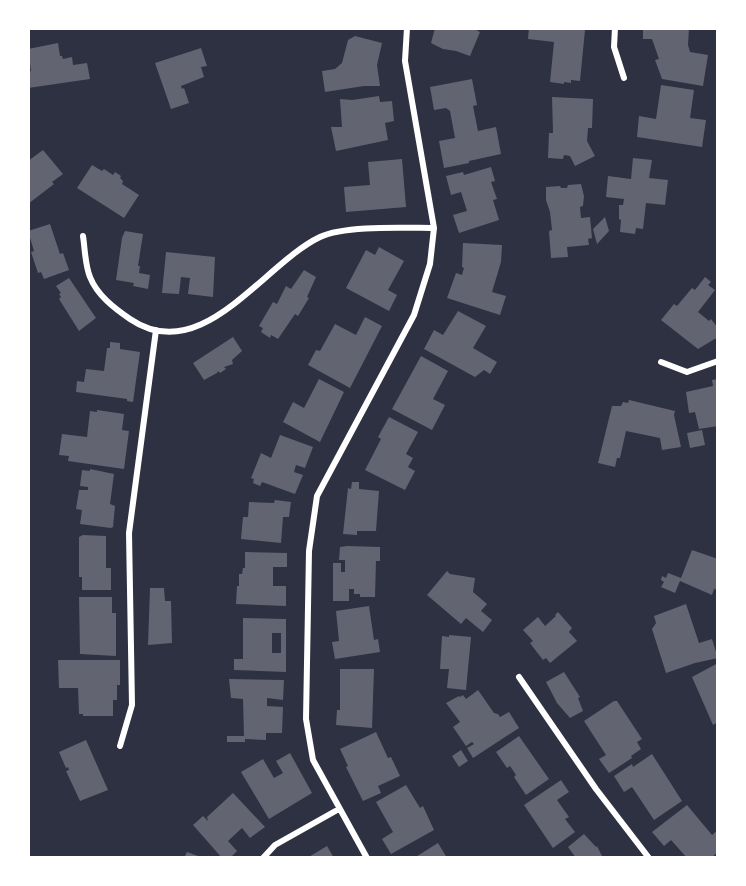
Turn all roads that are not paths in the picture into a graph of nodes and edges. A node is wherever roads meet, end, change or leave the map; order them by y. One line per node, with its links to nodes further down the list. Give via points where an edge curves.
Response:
1 (407, 28): 4 (street, via 405,62)
2 (615, 28): 3 (street, via 614,46)
3 (624, 78)
4 (434, 228): 6 (street, via 357,229 321,236 215,319 176,331); 11 (street, via 430,264 414,315 317,496 309,551 306,719 313,760)
5 (83, 236): 6 (street, via 90,278 108,304)
6 (156, 330): 10 (street, via 129,533 132,705)
7 (717, 361): 8 (street, via 687,372)
8 (661, 362)
9 (519, 677): 14 (street)
10 (120, 746)
11 (339, 809): 12 (street, via 275,845); 13 (street)
12 (263, 858)
13 (367, 858)
14 (649, 858)

